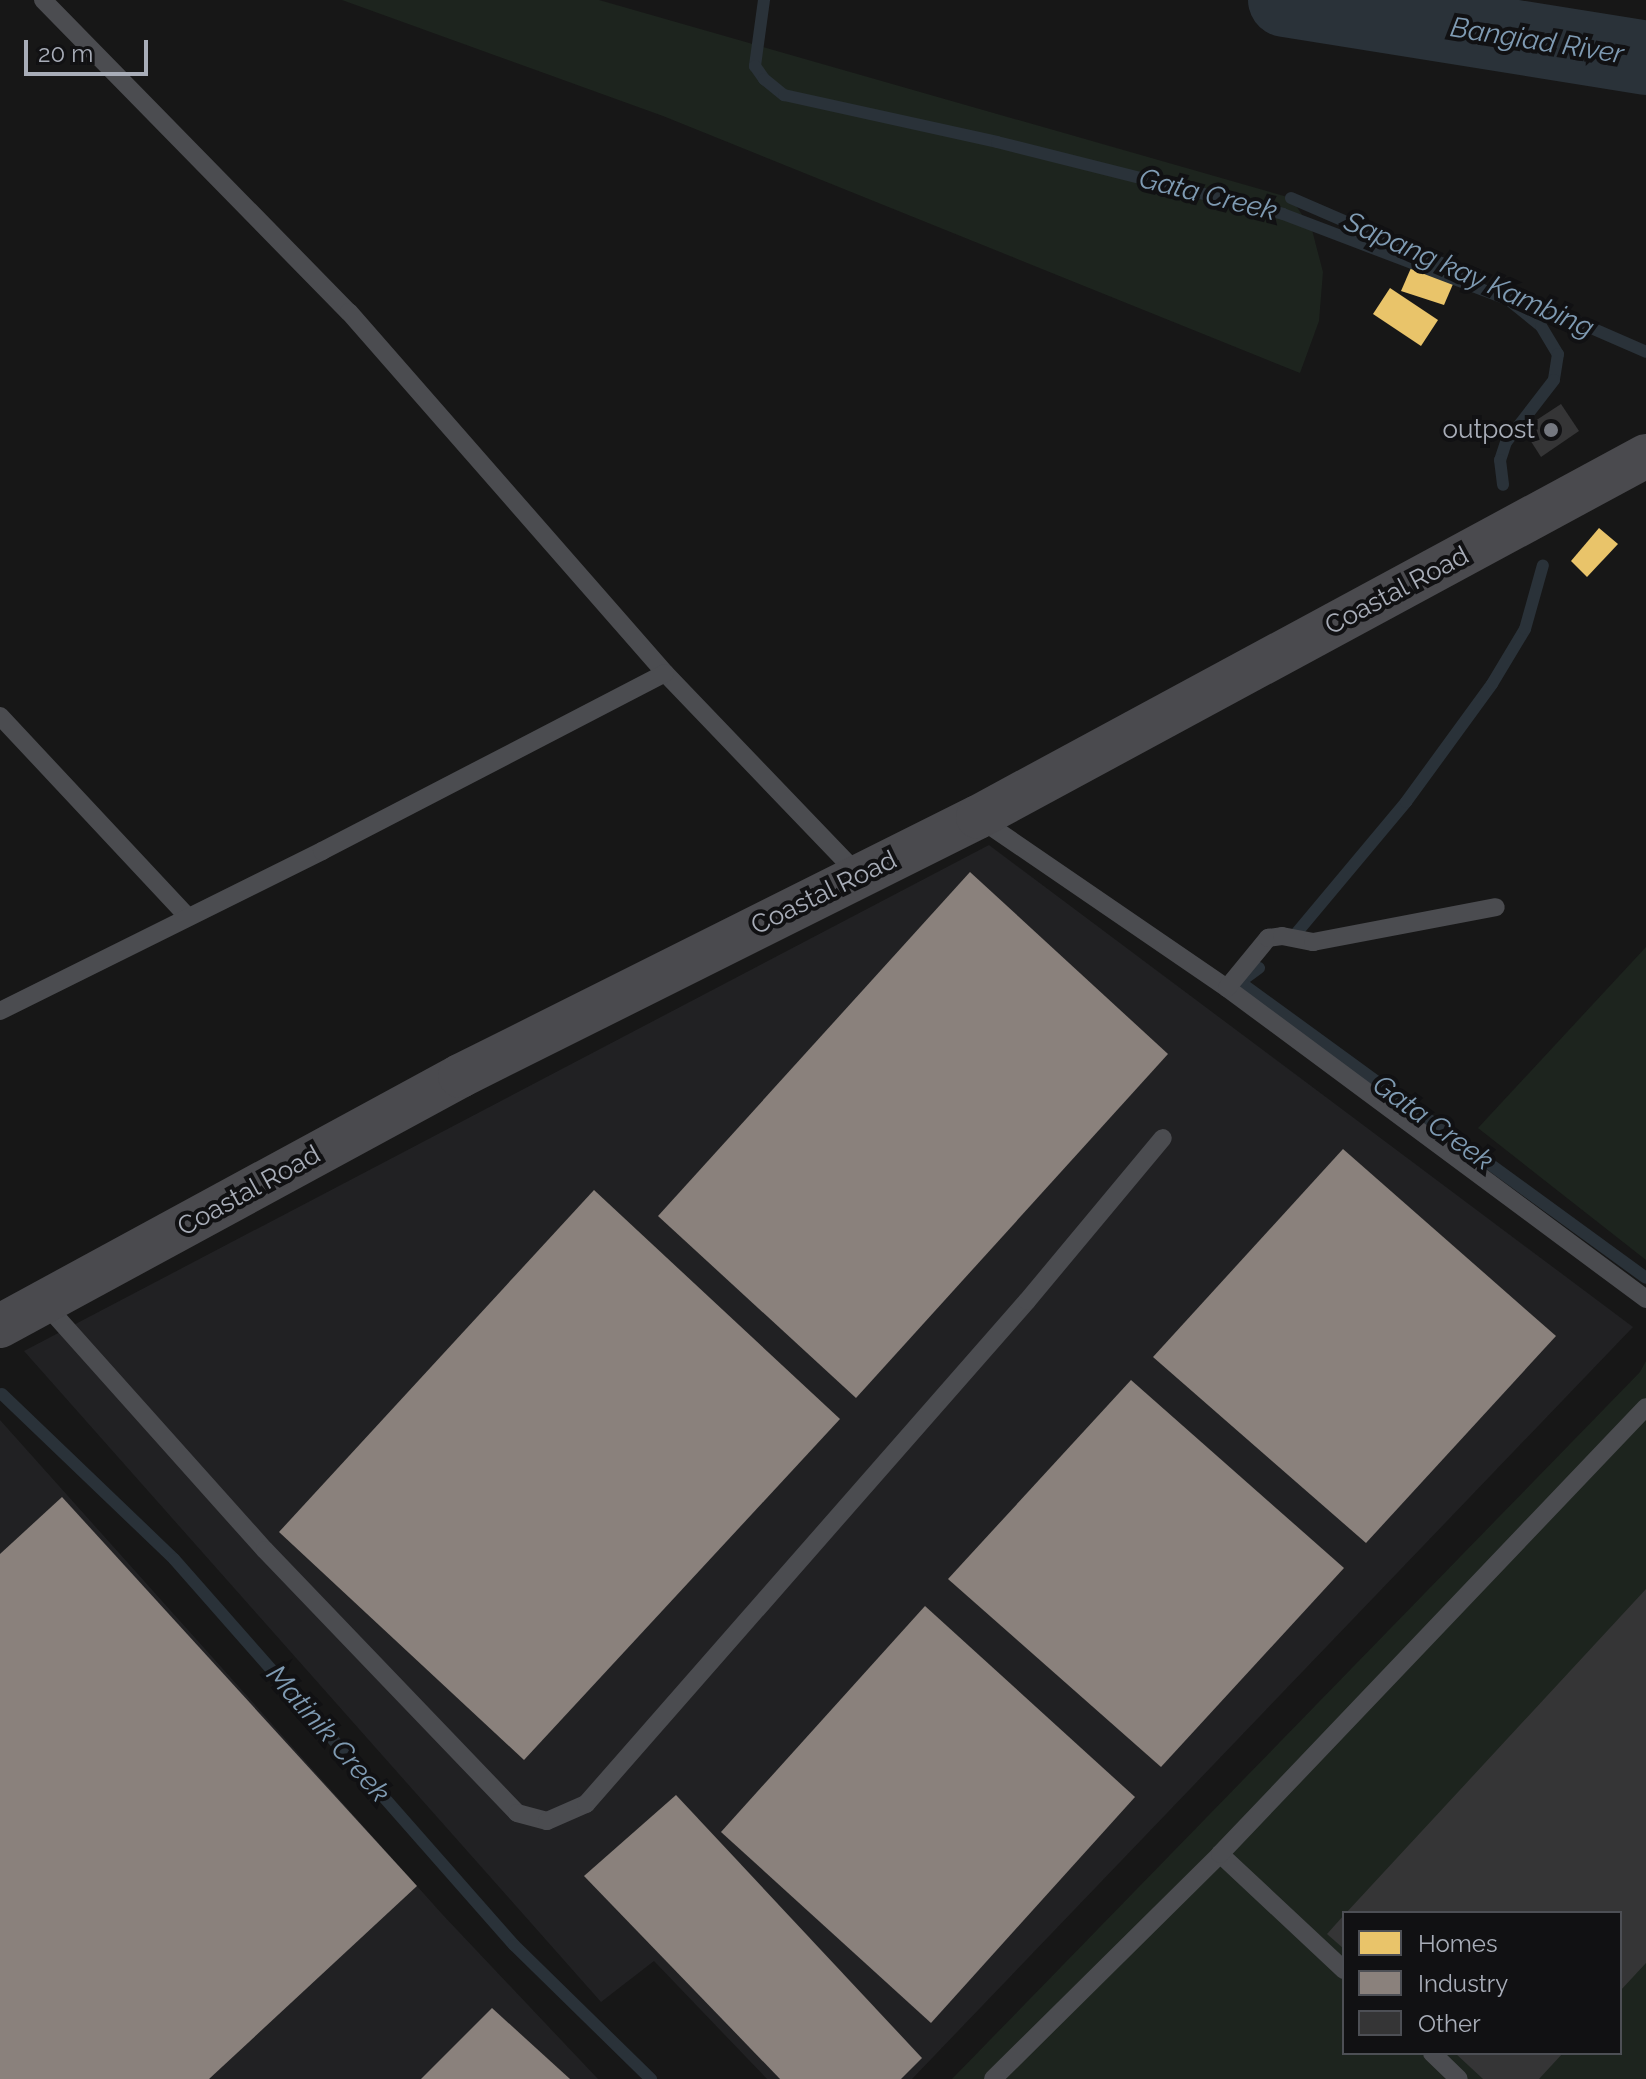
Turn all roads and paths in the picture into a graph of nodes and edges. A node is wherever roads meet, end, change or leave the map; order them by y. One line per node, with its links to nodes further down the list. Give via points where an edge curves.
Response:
1 (43, 0): 3 (lane, via 349,312)
2 (1646, 456): 5 (main road, Coastal Road)
3 (665, 673): 6 (lane); 8 (lane)
4 (0, 716): 8 (lane)
5 (978, 817): 6 (main road, Coastal Road); 9 (lane)
6 (859, 875): 13 (main road, Coastal Road, via 460,1076)
7 (1496, 907): 9 (lane, via 1313,942 1268,938)
8 (188, 917): 10 (lane)
9 (1227, 988): 12 (lane)
10 (0, 1011)
11 (1163, 1138): 13 (lane, via 586,1804 547,1821 517,1813 254,1538)
12 (1646, 1299)
13 (44, 1303): 14 (main road, Coastal Road)
14 (0, 1326)
15 (1646, 1407): 16 (lane)
16 (1220, 1854): 17 (lane); 19 (lane)
17 (1342, 1968)
18 (1434, 2055): 20 (lane)
19 (993, 2079)
20 (1459, 2079)

